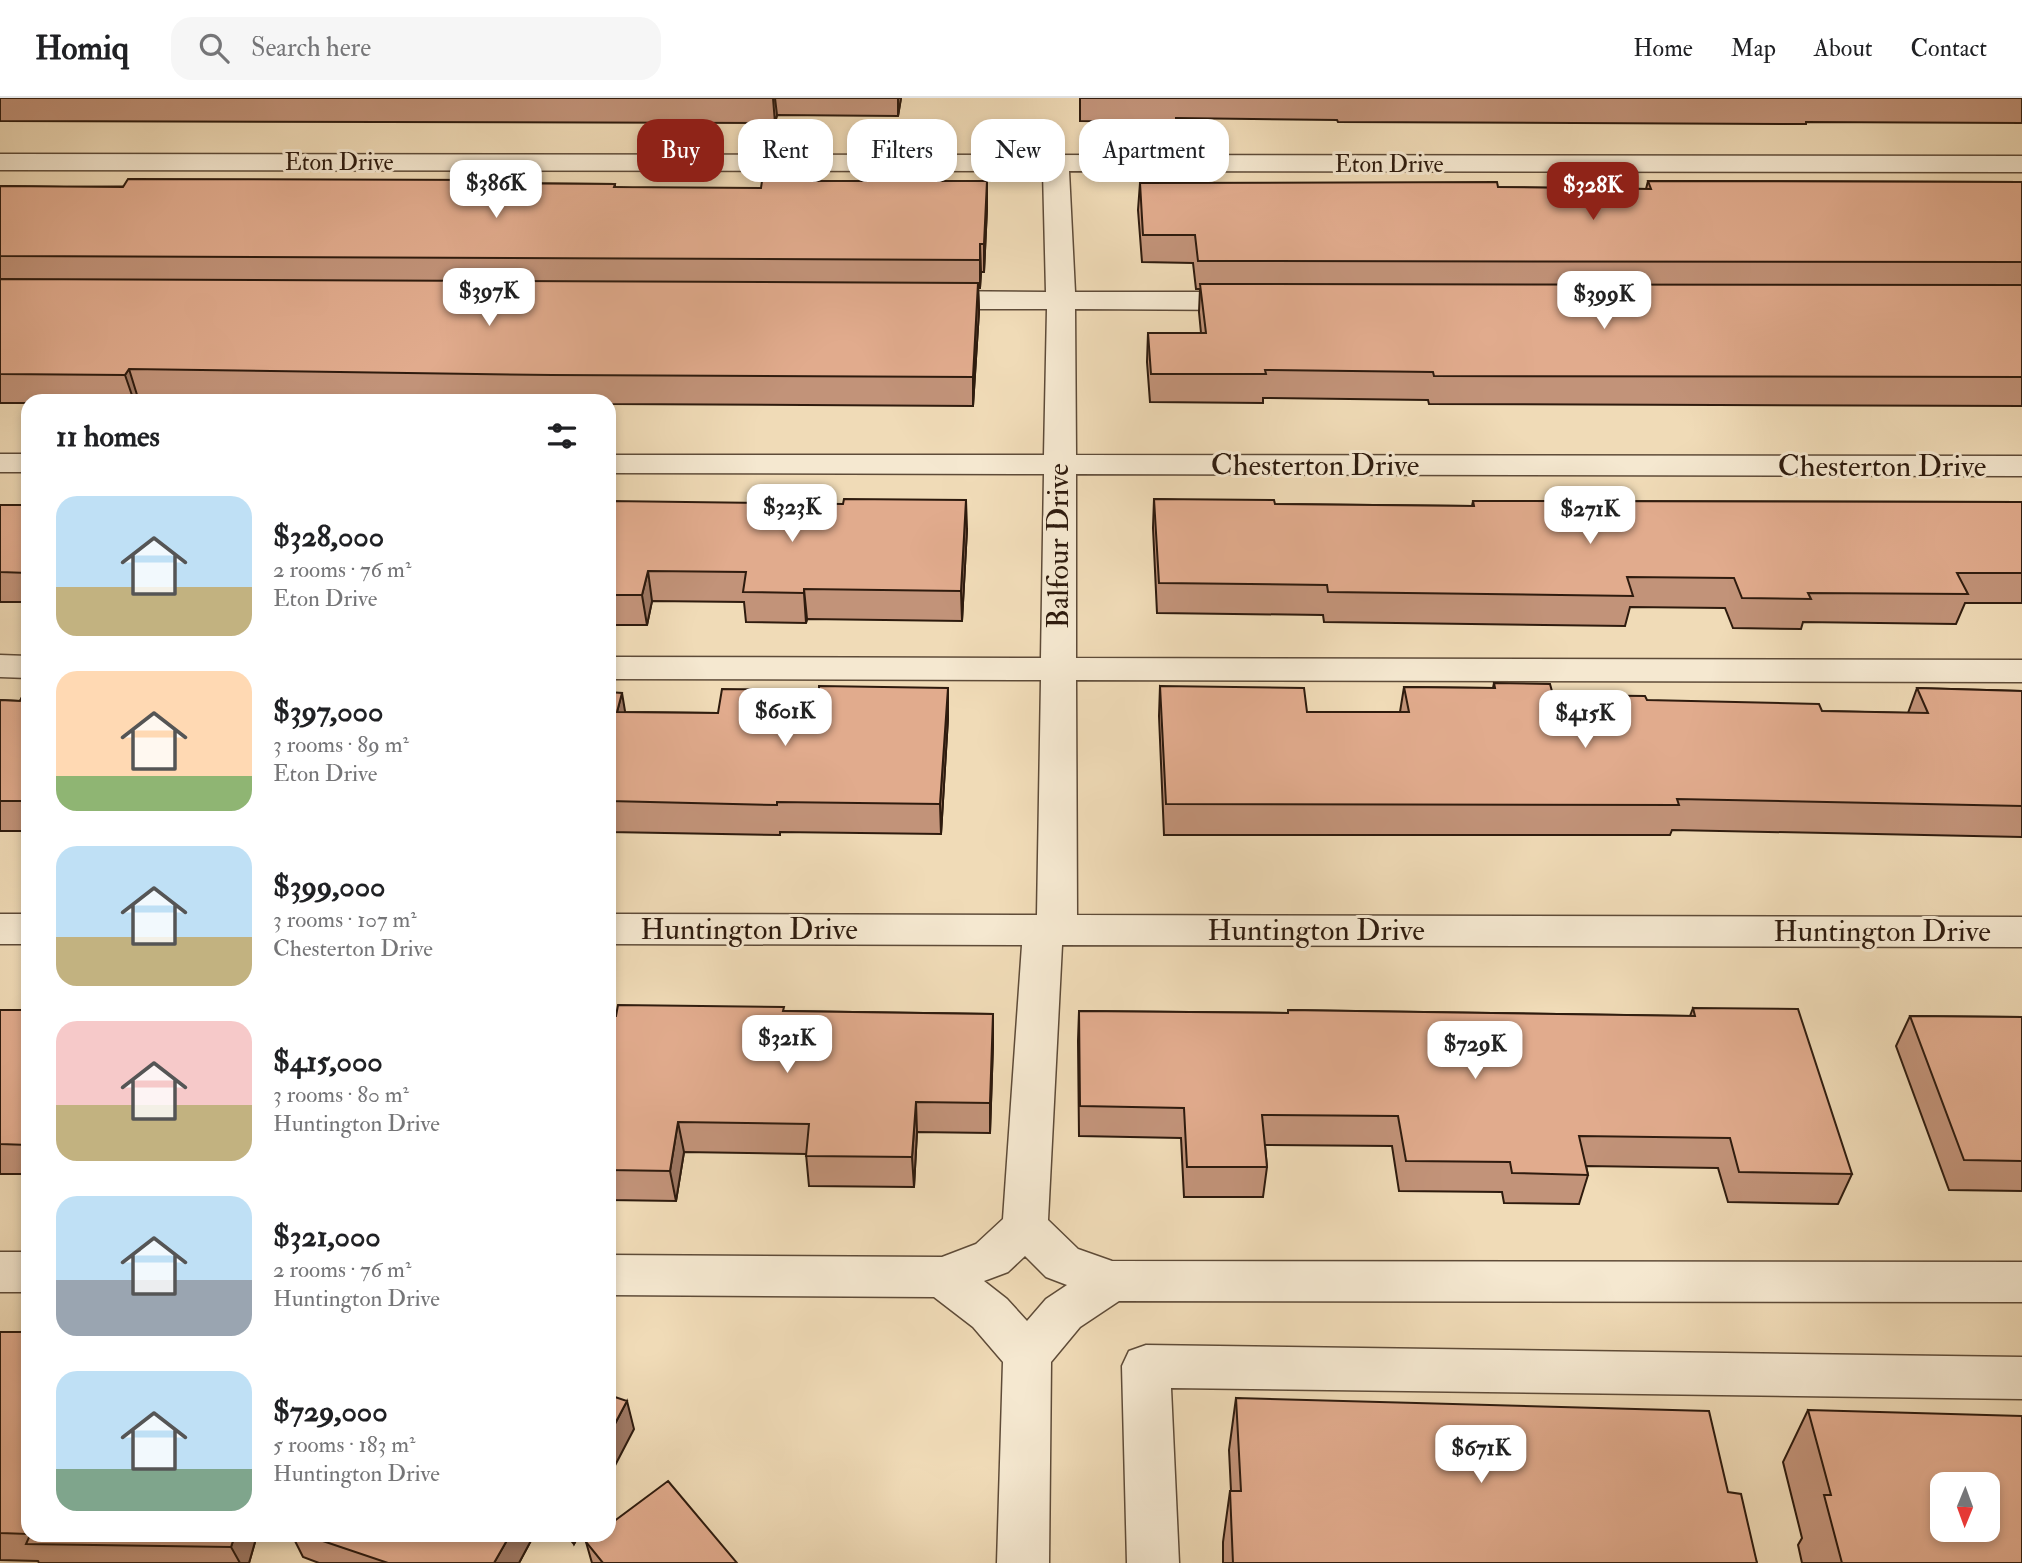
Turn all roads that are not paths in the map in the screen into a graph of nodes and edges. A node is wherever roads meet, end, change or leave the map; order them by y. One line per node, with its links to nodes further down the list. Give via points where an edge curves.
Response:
1 (0, 162): 2 (street, Eton Drive)
2 (971, 163)
3 (1065, 163): 4 (street, Eton Drive)
4 (2022, 164)
5 (1057, 182): 7 (street, Balfour Drive)
6 (894, 300): 7 (street)
7 (1062, 300): 8 (street); 12 (street, Balfour Drive)
8 (1284, 300)
9 (0, 463): 10 (street)
10 (21, 463)
11 (616, 464): 12 (street, Chesterton Drive)
12 (1059, 464): 13 (street, Chesterton Drive); 17 (street, Balfour Drive)
13 (2022, 466)
14 (0, 666): 15 (street)
15 (21, 667)
16 (616, 668): 17 (street)
17 (1058, 670): 18 (street); 22 (street, Balfour Drive)
18 (2022, 671)
19 (0, 929): 20 (street)
20 (21, 929)
21 (616, 929): 22 (street, Huntington Drive)
22 (1050, 929): 23 (street, Huntington Drive); 24 (street, Balfour Drive)
23 (2022, 932)
24 (1025, 1227): 28 (street, via 992,1258); 29 (street, via 1062,1263)
25 (0, 1272): 26 (street)
26 (21, 1272)
27 (616, 1275): 28 (street)
28 (943, 1277): 31 (street, via 990,1313)
29 (1111, 1281): 30 (street); 31 (street, via 1063,1313)
30 (2022, 1282)
31 (1027, 1356): 33 (street)
32 (2022, 1378): 34 (street, via 1146,1366)
33 (1023, 1563)
34 (1153, 1563)

